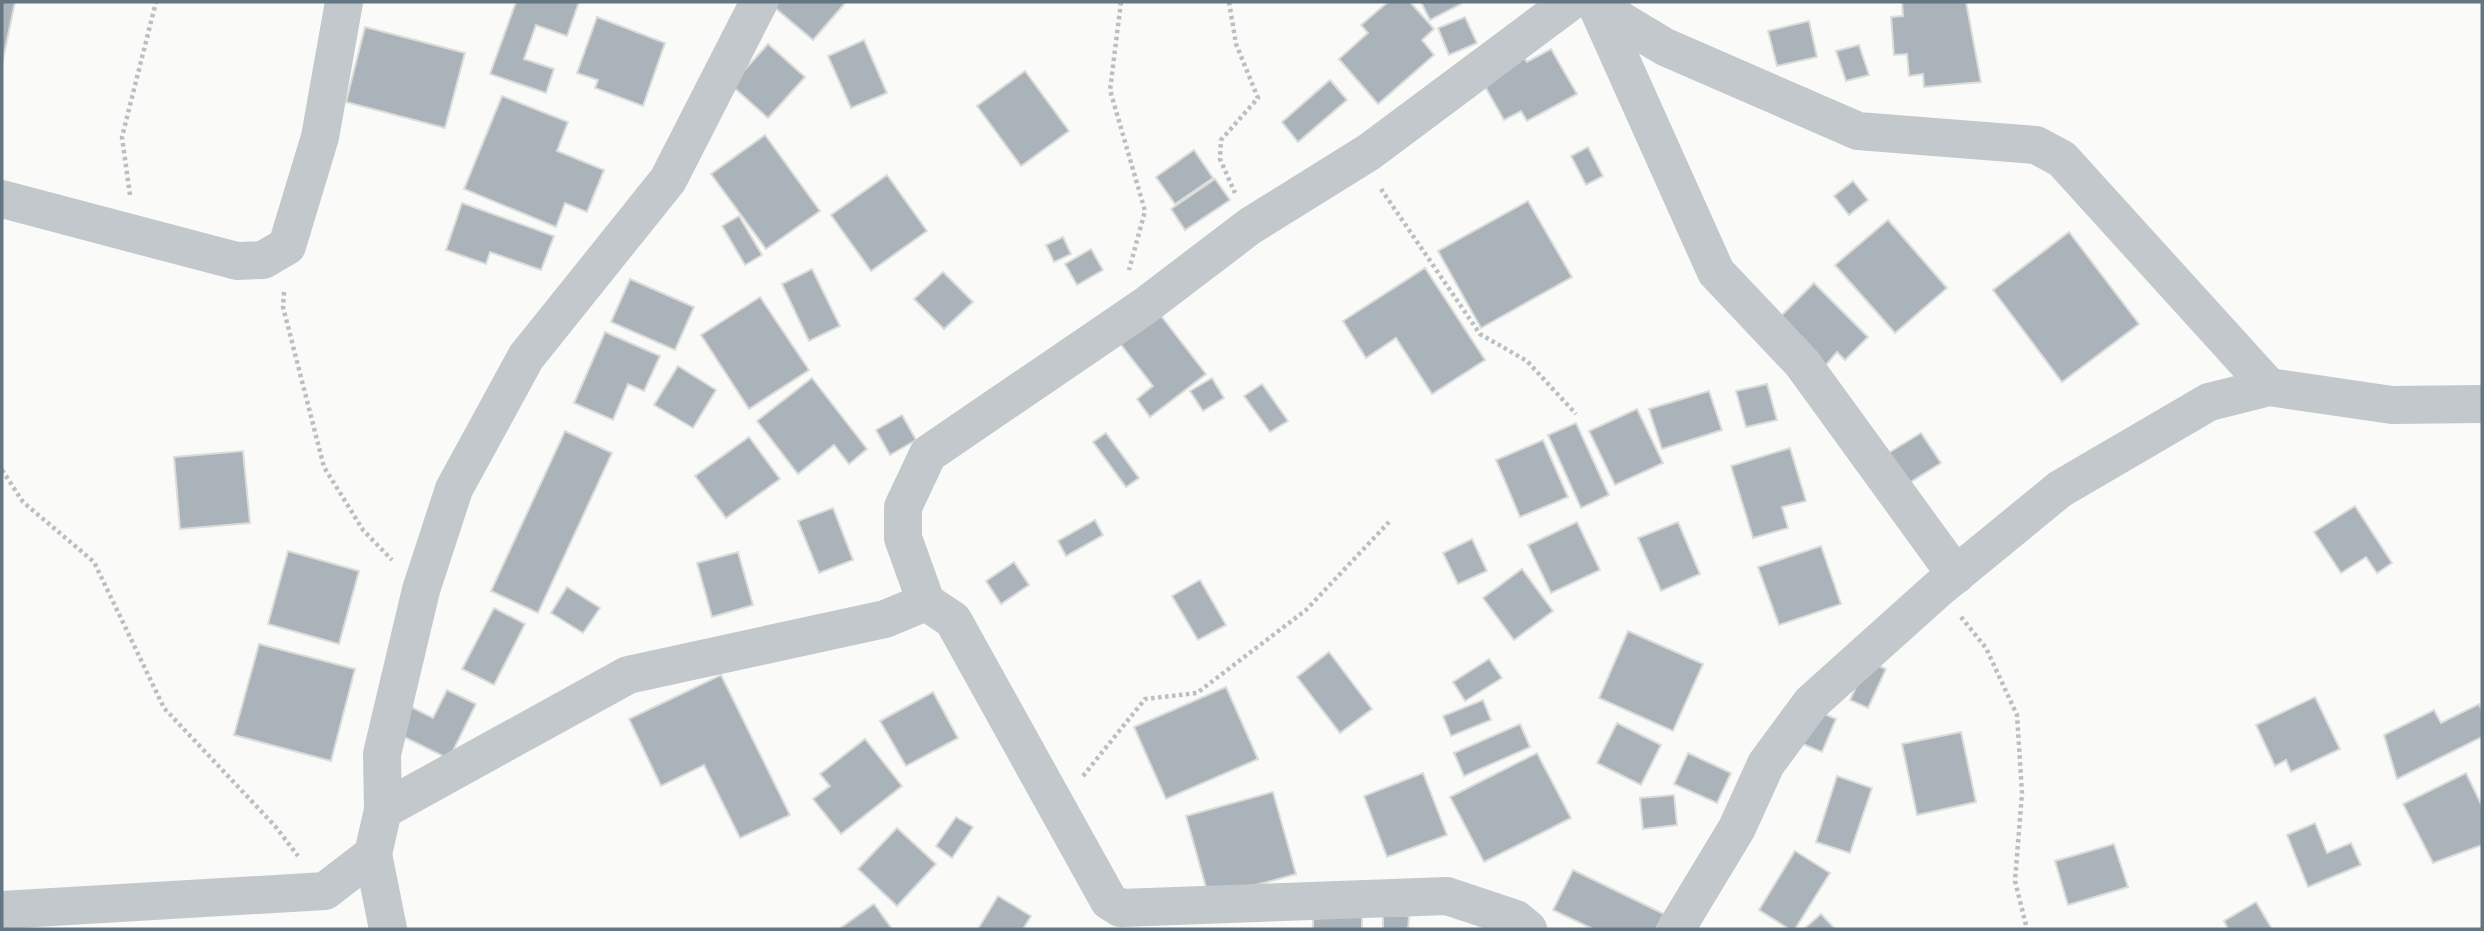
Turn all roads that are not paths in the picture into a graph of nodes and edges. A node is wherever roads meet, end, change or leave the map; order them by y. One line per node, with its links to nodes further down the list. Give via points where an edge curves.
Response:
1 (344, 2): 6 (street, via 320,138 287,246 263,260 237,261)
2 (759, 2): 11 (street, via 668,180 526,357 454,489 421,590 383,754)
3 (1570, 2): 10 (street, via 1368,152 1250,226 1145,306 928,454 903,507 903,538)
4 (1595, 2): 9 (street, via 1716,272 1802,363)
5 (1602, 2): 7 (street, via 1620,20 1665,47 1858,131 2036,145 2062,159)
6 (2, 199)
7 (2269, 387): 8 (street, via 2392,405); 9 (street, via 2209,402 2060,489)
8 (2482, 404)
9 (1947, 582): 17 (street, via 1811,702 1766,764 1737,828)
10 (926, 602): 11 (street, via 885,618 628,675); 14 (street, via 953,620)
11 (383, 810): 12 (street)
12 (373, 854): 13 (street, via 325,891); 15 (street)
13 (2, 909)
14 (1122, 919): 16 (street, via 1447,896 1516,919)
15 (388, 929)
16 (1528, 929)
17 (1676, 929)

